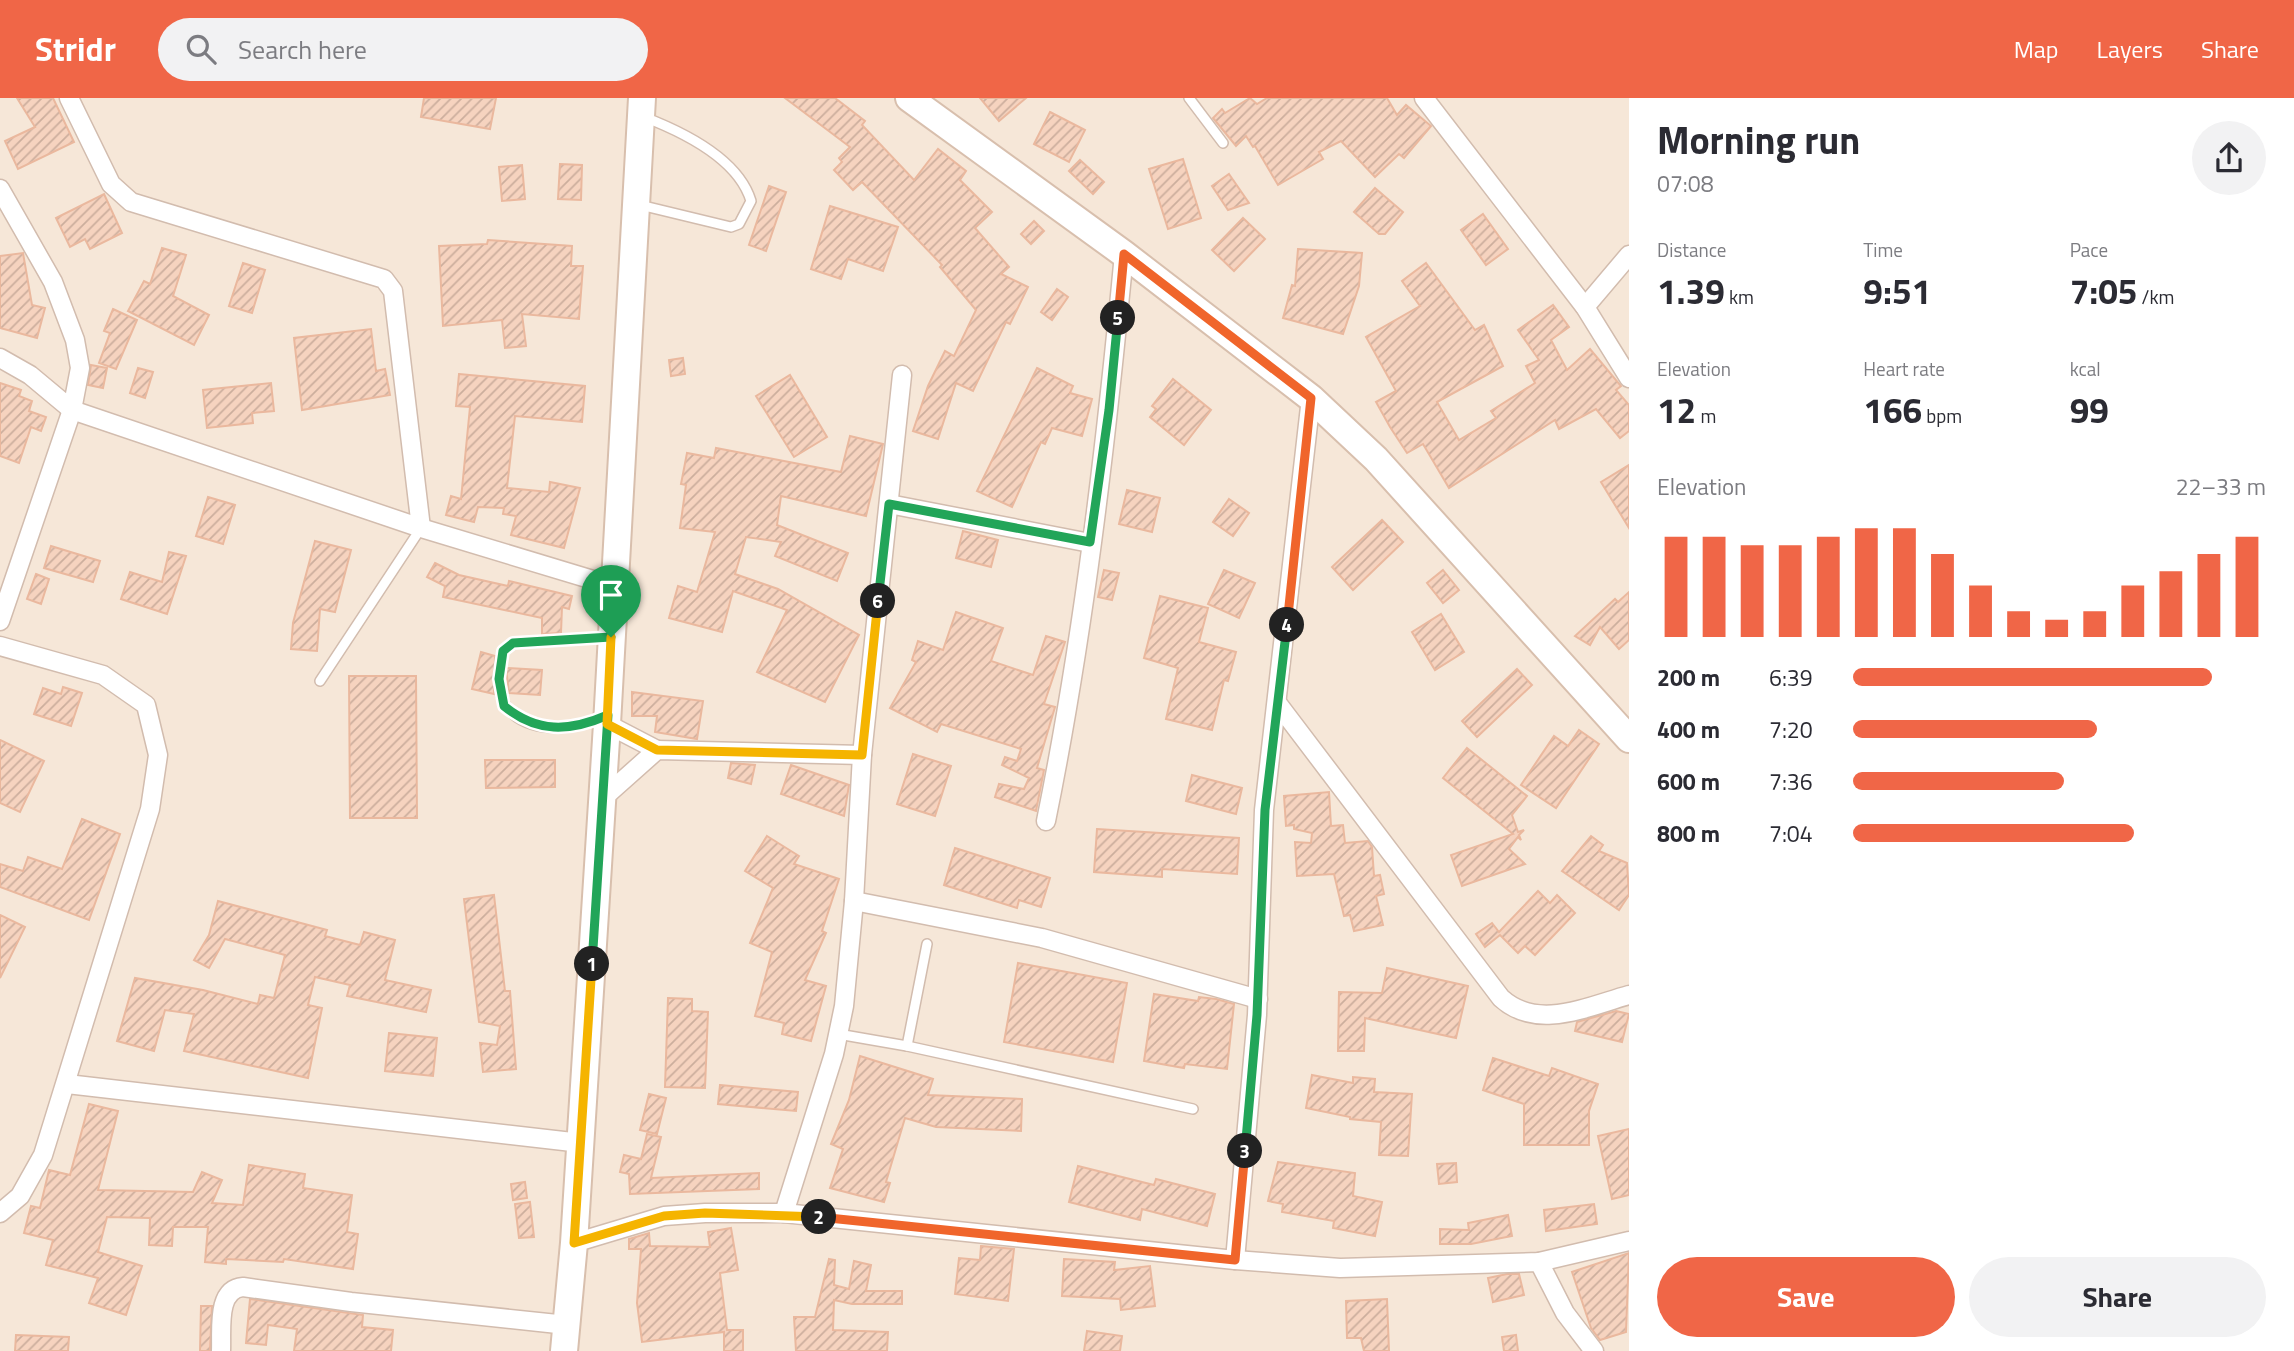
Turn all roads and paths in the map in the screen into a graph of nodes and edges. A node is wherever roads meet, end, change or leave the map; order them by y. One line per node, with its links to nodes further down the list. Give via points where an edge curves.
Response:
1 (69, 98): 18 (street, via 111,184 131,202 384,279 393,291)
2 (909, 98): 9 (main road)
3 (1189, 98): 6 (lane)
4 (1424, 98): 11 (street)
5 (641, 107): 8 (main road); 8 (lane, via 730,169 751,201 739,224 731,227)
6 (1223, 143)
7 (0, 189): 16 (street, via 52,282 75,340 80,368)
8 (638, 205): 20 (main road)
9 (1124, 254): 15 (main road); 19 (street)
10 (1629, 256): 11 (street)
11 (1585, 307): 14 (street)
12 (0, 358): 16 (street, via 30,375)
13 (902, 375): 17 (street)
14 (1629, 378)
15 (1311, 398): 25 (street); 27 (main road, via 1376,459)
16 (72, 410): 18 (street); 21 (street)
17 (889, 504): 19 (street); 29 (street)
18 (421, 528): 20 (street); 24 (lane)
19 (1090, 542): 31 (street, via 1072,694)
20 (613, 586): 22 (main road)
21 (0, 621)
22 (611, 637): 26 (main road); 26 (lane, via 513,643 503,651 499,679 504,706 534,727)
23 (0, 646): 38 (street, via 103,675 146,705 158,755 150,809)
24 (320, 681)
25 (1278, 704): 34 (street, via 1514,1010 1536,1017); 35 (street, via 1265,810)
26 (607, 720): 28 (street); 30 (main road)
27 (1629, 739)
28 (657, 750): 29 (street); 30 (street)
29 (862, 755): 32 (street)
30 (602, 799): 40 (main road)
31 (1046, 821)
32 (854, 901): 35 (street, via 1042,938); 36 (street)
33 (927, 944): 37 (lane)
34 (1629, 995)
35 (1258, 999): 45 (street)
36 (838, 1034): 37 (lane); 42 (street)
37 (907, 1046): 39 (lane)
38 (67, 1084): 40 (street); 41 (street, via 43,1156 20,1196)
39 (1193, 1109)
40 (581, 1143): 44 (main road)
41 (0, 1213)
42 (784, 1213): 44 (street, via 664,1216); 45 (street)
43 (1629, 1241): 46 (street)
44 (574, 1243): 47 (main road)
45 (1235, 1260): 46 (street, via 1340,1268)
46 (1539, 1262): 50 (street, via 1565,1313)
47 (567, 1325): 48 (street, via 243,1287 225,1298); 49 (main road)
48 (221, 1351)
49 (564, 1351)
50 (1594, 1351)

